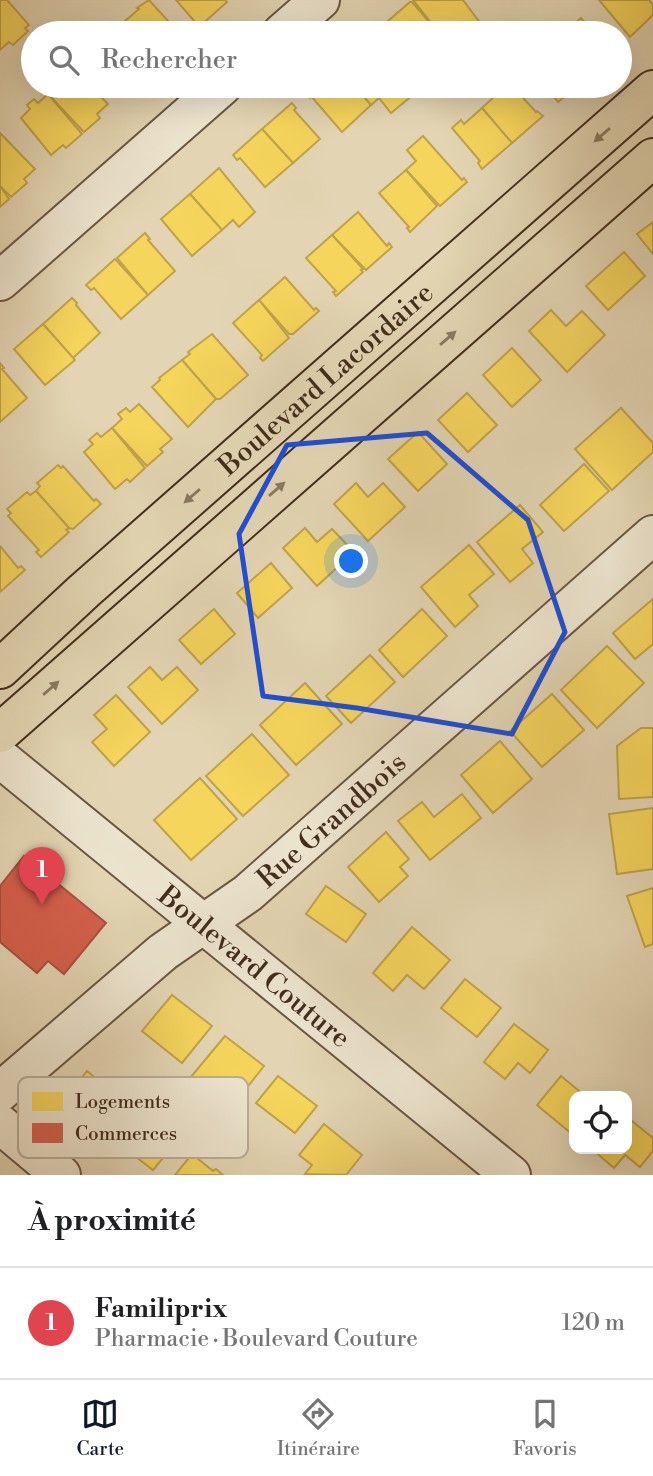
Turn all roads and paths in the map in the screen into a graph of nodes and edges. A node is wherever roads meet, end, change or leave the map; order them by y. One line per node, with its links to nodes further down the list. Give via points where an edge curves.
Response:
1 (320, 0): 2 (street)
2 (296, 21)
3 (653, 90): 8 (main road, Boulevard Lacordaire, one-way to 8)
4 (208, 98): 6 (street)
5 (653, 158): 9 (main road, Boulevard Lacordaire, one-way to 5)
6 (0, 281)
7 (653, 535): 11 (street, Rue Grandbois, via 248,894)
8 (0, 669)
9 (0, 733)
10 (0, 758): 11 (street, Boulevard Couture)
11 (204, 924): 12 (street, Rue Grandbois, via 163,952); 17 (street, Boulevard Couture)
12 (0, 1092)
13 (0, 1124): 14 (street)
14 (18, 1139)
15 (41, 1158): 16 (street)
16 (61, 1175)
17 (511, 1175)

